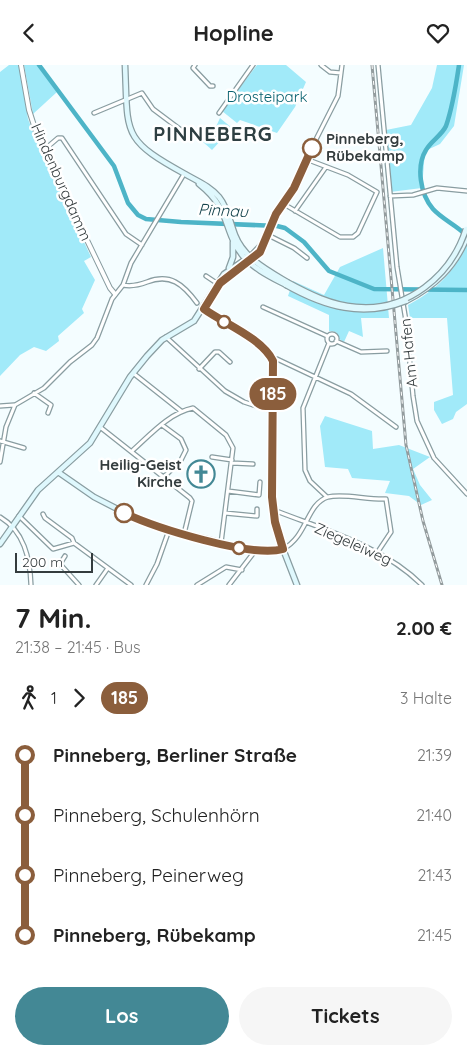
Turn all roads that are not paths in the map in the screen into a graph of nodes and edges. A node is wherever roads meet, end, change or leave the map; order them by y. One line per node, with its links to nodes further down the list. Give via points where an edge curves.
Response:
1 (21, 65): 14 (street, Hindenburgdamm, via 29,110)
2 (125, 65): 10 (main road)
3 (195, 65): 9 (street, via 193,68)
4 (253, 65): 12 (street)
5 (321, 65): 8 (street, via 330,72)
6 (342, 65): 8 (street)
7 (378, 65): 19 (street, Am Hafen)
8 (341, 73): 15 (street, via 338,96)
9 (213, 86)
10 (126, 99): 11 (street); 13 (street, via 143,94 153,109); 17 (main road, via 128,125 136,141)
11 (94, 113)
12 (219, 113)
13 (185, 133)
14 (43, 150): 27 (street, via 58,138 62,139 126,234); 35 (street, Hindenburgdamm)
15 (306, 159): 16 (street); 20 (street, via 294,188)
16 (326, 167): 21 (street); 21 (street, via 377,192 358,233 349,238 340,237)
17 (186, 175): 23 (main road, via 205,187 223,206); 27 (street)
18 (467, 191): 19 (street, via 442,187)
19 (390, 196): 69 (street, Am Hafen, via 417,421 434,458)
20 (282, 203): 21 (street); 24 (street)
21 (295, 211)
22 (467, 227): 33 (main road, bridge, via 456,254 440,275 397,302 365,307 340,305)
23 (232, 229): 26 (main road); 29 (main road)
24 (268, 235): 28 (street); 29 (street, via 260,252)
25 (467, 237): 33 (main road, bridge, via 442,277 416,296 395,306 350,310 318,301)
26 (233, 238): 29 (main road); 30 (main road, via 233,257)
27 (142, 245): 34 (street)
28 (307, 258)
29 (249, 259): 30 (main road); 32 (main road); 33 (main road)
30 (228, 270): 32 (main road)
31 (206, 276): 32 (street)
32 (219, 283): 38 (main road)
33 (287, 284)
34 (123, 285): 35 (street); 36 (street, via 172,279)
35 (115, 293): 49 (street, via 92,345)
36 (197, 303)
37 (263, 307): 39 (street)
38 (204, 309): 40 (main road, via 194,321); 44 (street, via 248,337)
39 (327, 336): 41 (street, via 333,333); 42 (street)
40 (166, 337): 46 (street); 47 (main road)
41 (336, 341): 42 (street); 43 (street, via 361,352)
42 (329, 343): 48 (street)
43 (387, 351)
44 (272, 359): 48 (street); 53 (street)
45 (230, 362): 46 (street, via 215,352)
46 (199, 369): 53 (street, via 235,397)
47 (132, 373): 52 (street); 56 (main road)
48 (315, 376): 57 (street, via 351,394); 70 (street, via 303,408 306,471 310,481)
49 (34, 393): 50 (street); 54 (street, via 51,405)
50 (15, 405): 51 (street); 58 (street)
51 (0, 406)
52 (181, 411): 55 (street); 63 (street, via 193,408 226,435 232,442)
53 (272, 411): 84 (street, via 272,497)
54 (48, 413)
55 (162, 425): 60 (street); 66 (street, via 181,439 186,450)
56 (100, 427): 60 (street); 65 (main road, via 90,443)
57 (396, 427)
58 (2, 441): 59 (street); 62 (street)
59 (24, 448)
60 (132, 451): 66 (street)
61 (212, 457): 63 (street)
62 (0, 462)
63 (232, 462): 64 (street); 68 (street)
64 (253, 464)
65 (58, 471): 75 (main road); 79 (main road, via 115,509)
66 (163, 478): 80 (street, via 192,501)
67 (260, 482): 68 (street, via 259,495)
68 (228, 491): 73 (street)
69 (467, 494)
70 (327, 497): 77 (street, via 315,506); 86 (street, via 386,499 390,532)
71 (257, 509): 73 (street, via 257,517)
72 (279, 512): 77 (street, Ziegeleiweg)
73 (225, 513): 82 (street)
74 (43, 514): 81 (street)
75 (18, 516): 78 (main road); 81 (street, via 53,549)
76 (0, 517): 78 (street)
77 (306, 523): 84 (street, via 297,539); 86 (street, Ziegeleiweg)
78 (12, 525): 83 (main road); 91 (street, via 26,549)
79 (169, 530): 80 (main road); 95 (street)
80 (184, 534): 82 (main road)
81 (74, 543): 88 (street)
82 (221, 543): 85 (main road)
83 (0, 544)
84 (283, 549): 85 (main road); 97 (main road)
85 (255, 551): 89 (street)
86 (377, 553): 98 (street, Ziegeleiweg, via 407,570)
87 (65, 556): 92 (street, via 60,563)
88 (108, 568): 93 (street); 94 (street)
89 (242, 569): 90 (street); 96 (street, via 226,567)
90 (231, 584)
91 (30, 585)
92 (79, 585)
93 (96, 585)
94 (131, 585)
95 (146, 585)
96 (197, 585)
97 (297, 585)
98 (422, 585)

